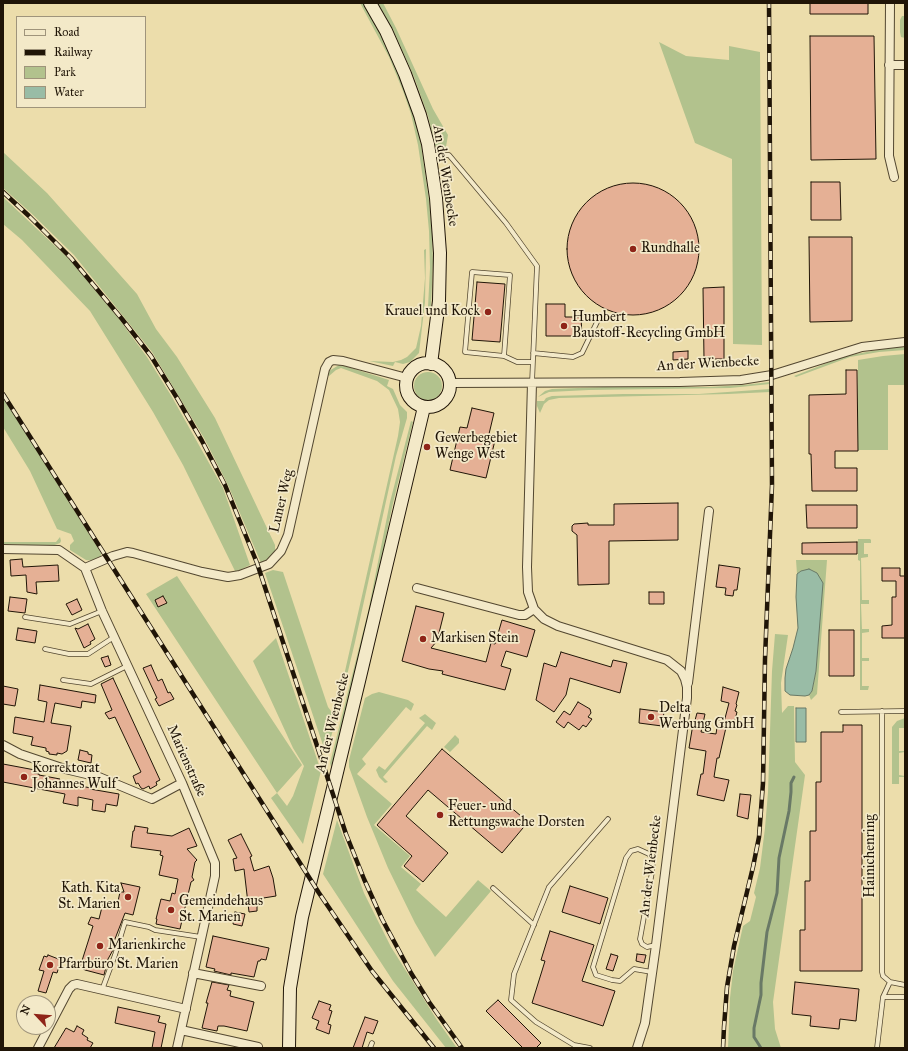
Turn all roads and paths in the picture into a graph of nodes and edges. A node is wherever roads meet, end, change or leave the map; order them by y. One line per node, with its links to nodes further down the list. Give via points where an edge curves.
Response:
1 (370, 3): 5 (street, An der Wienbecke, via 405,74 420,115)
2 (890, 3): 4 (street)
3 (905, 65): 4 (street)
4 (890, 66): 6 (street, via 889,156)
5 (430, 155): 9 (lane, via 449,155 506,223 537,266); 12 (street, An der Wienbecke, via 440,253 439,301)
6 (894, 177)
7 (599, 318): 9 (lane, via 582,353 573,357)
8 (905, 342): 14 (street, An der Wienbecke, via 862,347 772,375 741,380)
9 (533, 353): 11 (lane)
10 (504, 356): 10 (lane, via 465,352 472,272 510,275); 11 (lane, via 517,362)
11 (532, 362): 14 (lane)
12 (432, 364): 13 (street, via 420,365 410,372); 15 (street, via 444,370)
13 (407, 378): 16 (street, via 407,393 411,400); 19 (street, Luner Weg, via 343,360 329,362 288,535 281,551 269,564 228,577 127,552)
14 (532, 382): 15 (street, An der Wienbecke); 21 (street, via 527,567 528,592)
15 (450, 383): 16 (street, via 450,390 443,402)
16 (424, 407): 53 (street, An der Wienbecke, via 302,917 290,988)
17 (709, 511): 28 (street, An der Wienbecke)
18 (3, 549): 19 (street, via 59,550)
19 (85, 568): 22 (street, Marienstraße)
20 (417, 588): 21 (street, via 519,615)
21 (534, 610): 28 (street, An der Wienbecke, via 554,625 667,660 681,671)
22 (102, 611): 23 (lane, via 70,624); 24 (street, Marienstraße)
23 (25, 617)
24 (114, 637): 25 (lane, via 88,654 69,654); 26 (street, Marienstraße)
25 (44, 649)
26 (128, 666): 27 (lane, via 91,684); 33 (street, Marienstraße)
27 (64, 680)
28 (687, 687): 38 (street, An der Wienbecke, via 688,698)
29 (882, 711): 30 (lane); 31 (lane); 41 (lane, Hainichenring, via 882,972)
30 (905, 711)
31 (841, 712)
32 (3, 745): 33 (street, via 20,754 99,777 152,799)
33 (182, 783): 37 (street, Marienstraße, via 215,863 215,876)
34 (608, 819): 36 (lane, via 549,887)
35 (493, 888): 36 (lane)
36 (534, 925): 55 (lane, via 514,974 512,1000 536,1022 574,1045)
37 (201, 937): 40 (street, Marienstraße); 44 (lane, via 155,930 125,922)
38 (656, 945): 39 (street, An der Wienbecke); 39 (lane, via 647,946 642,944 640,939 653,860 649,854 638,848 631,851 626,858 593,966 596,975 620,981 634,969)
39 (652, 972): 56 (street, An der Wienbecke, via 645,1023)
40 (193, 973): 43 (street); 47 (street, Marienstraße)
41 (890, 982): 42 (lane); 45 (lane)
42 (905, 985)
43 (261, 986)
44 (102, 990): 47 (street); 51 (street, via 73,985)
45 (883, 997): 46 (lane); 57 (lane)
46 (905, 998)
47 (186, 1009): 48 (street, Marienstraße)
48 (181, 1030): 50 (street); 52 (street, Marienstraße)
49 (372, 1043): 54 (lane)
50 (258, 1047)
51 (38, 1048)
52 (177, 1048)
53 (289, 1048)
54 (370, 1048)
55 (590, 1048)
56 (637, 1048)
57 (877, 1048)

